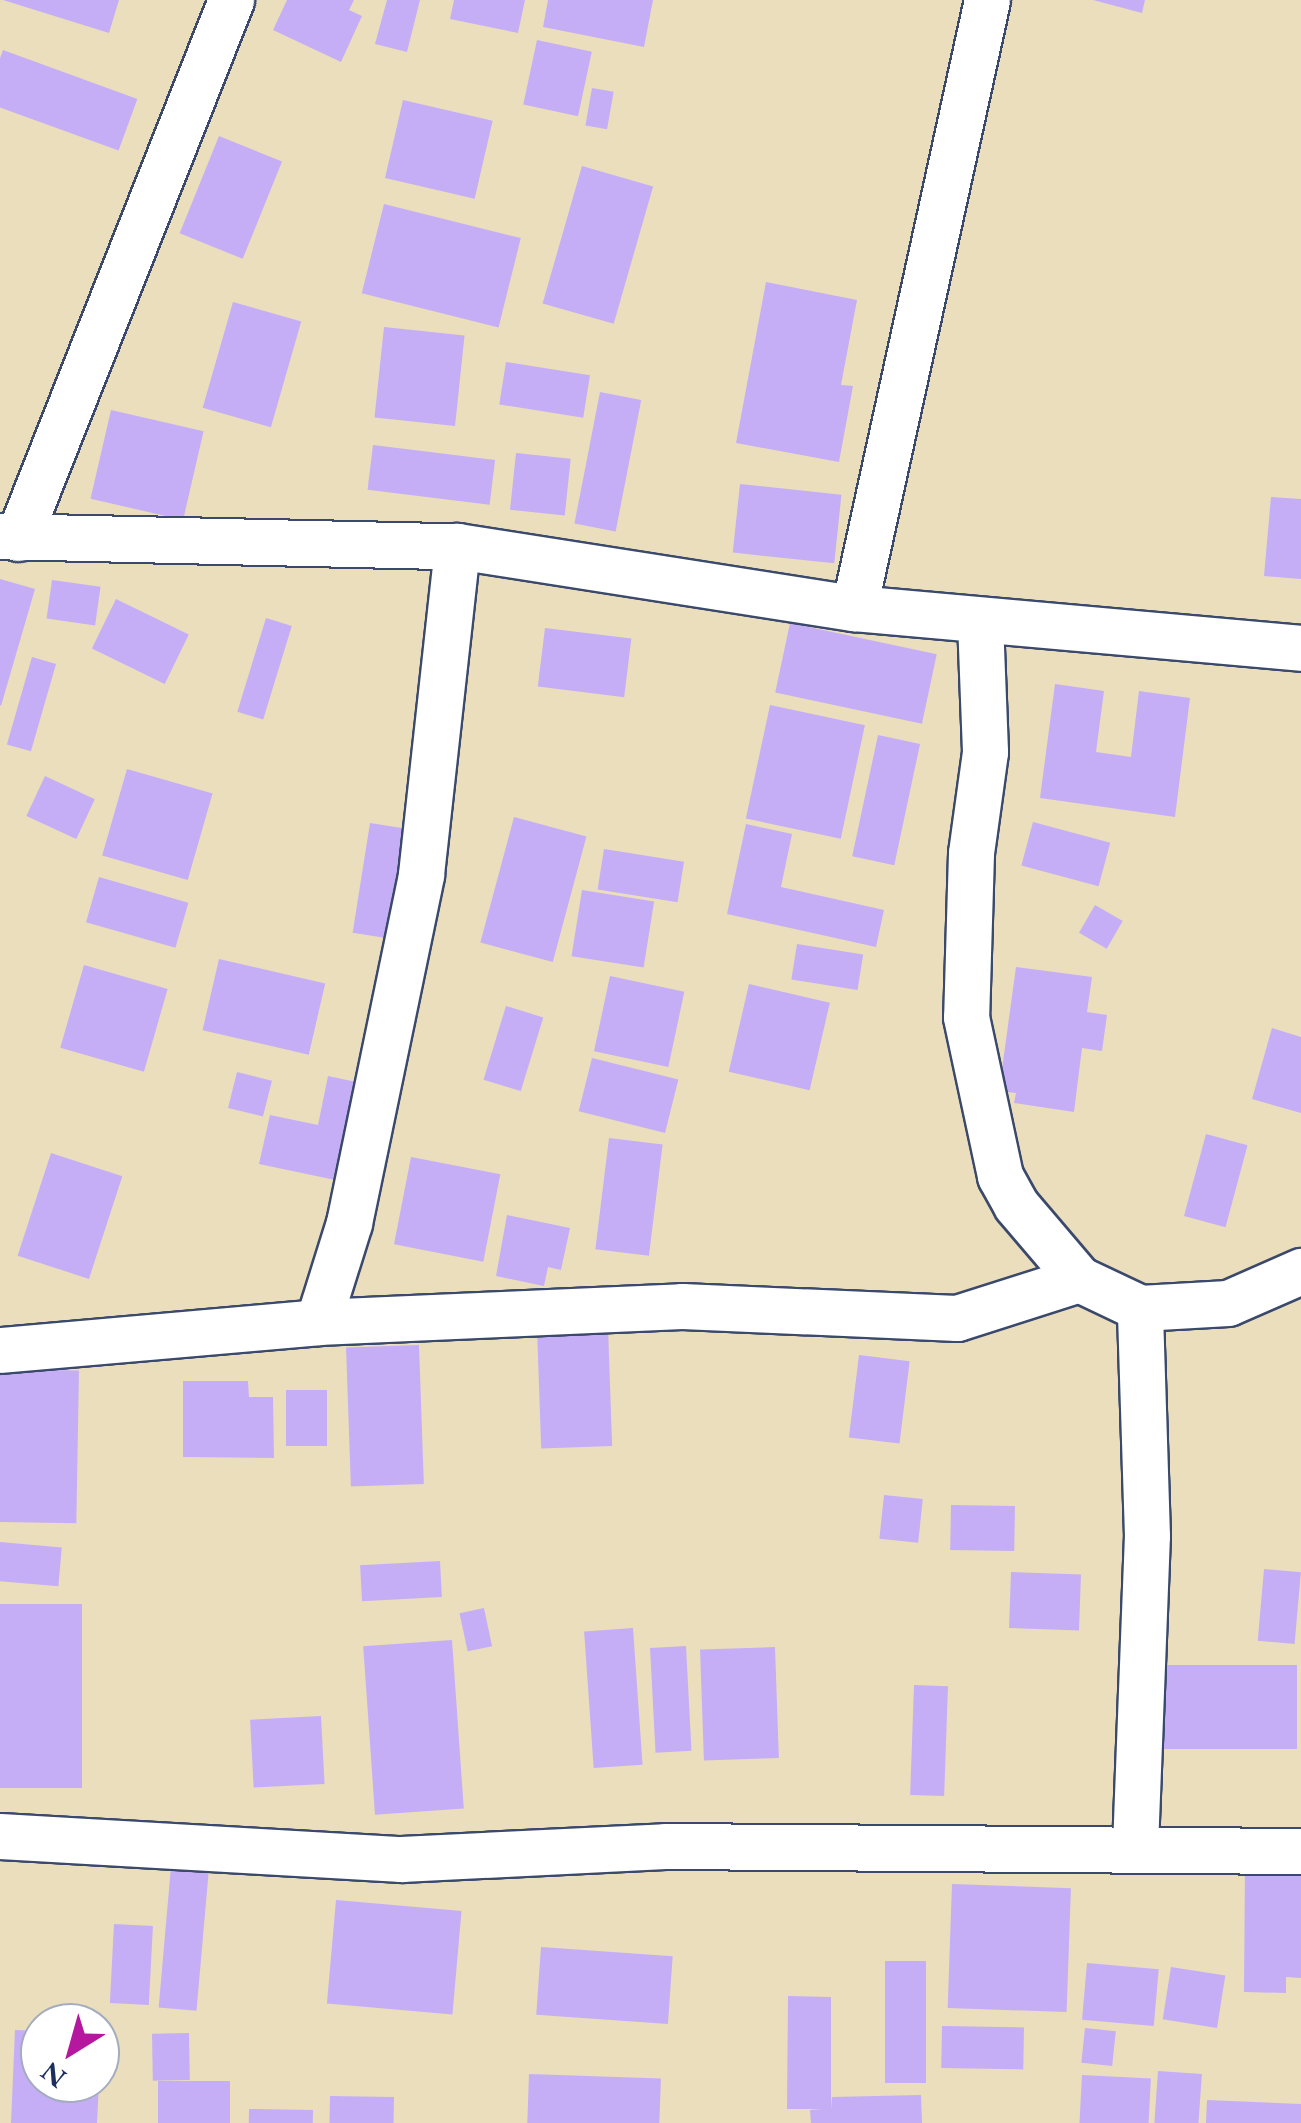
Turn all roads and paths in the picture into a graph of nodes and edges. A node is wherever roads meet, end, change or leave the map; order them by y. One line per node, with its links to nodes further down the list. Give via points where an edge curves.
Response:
1 (231, 0): 3 (street)
2 (987, 0): 5 (street)
3 (9, 537): 4 (street)
4 (458, 546): 5 (street); 11 (street, via 421,874 349,1223)
5 (854, 608): 6 (street)
6 (980, 622): 7 (street); 9 (street, via 985,752 971,854 966,1017 1000,1176)
7 (1301, 648)
8 (1301, 1271): 10 (street, via 1228,1303)
9 (1079, 1279): 10 (street); 11 (street, via 957,1318 682,1306)
10 (1140, 1308): 14 (street, via 1146,1536)
11 (318, 1322): 12 (street)
12 (0, 1350)
13 (0, 1836): 14 (street, via 401,1860 665,1846)
14 (1135, 1847): 15 (street)
15 (1301, 1851)

